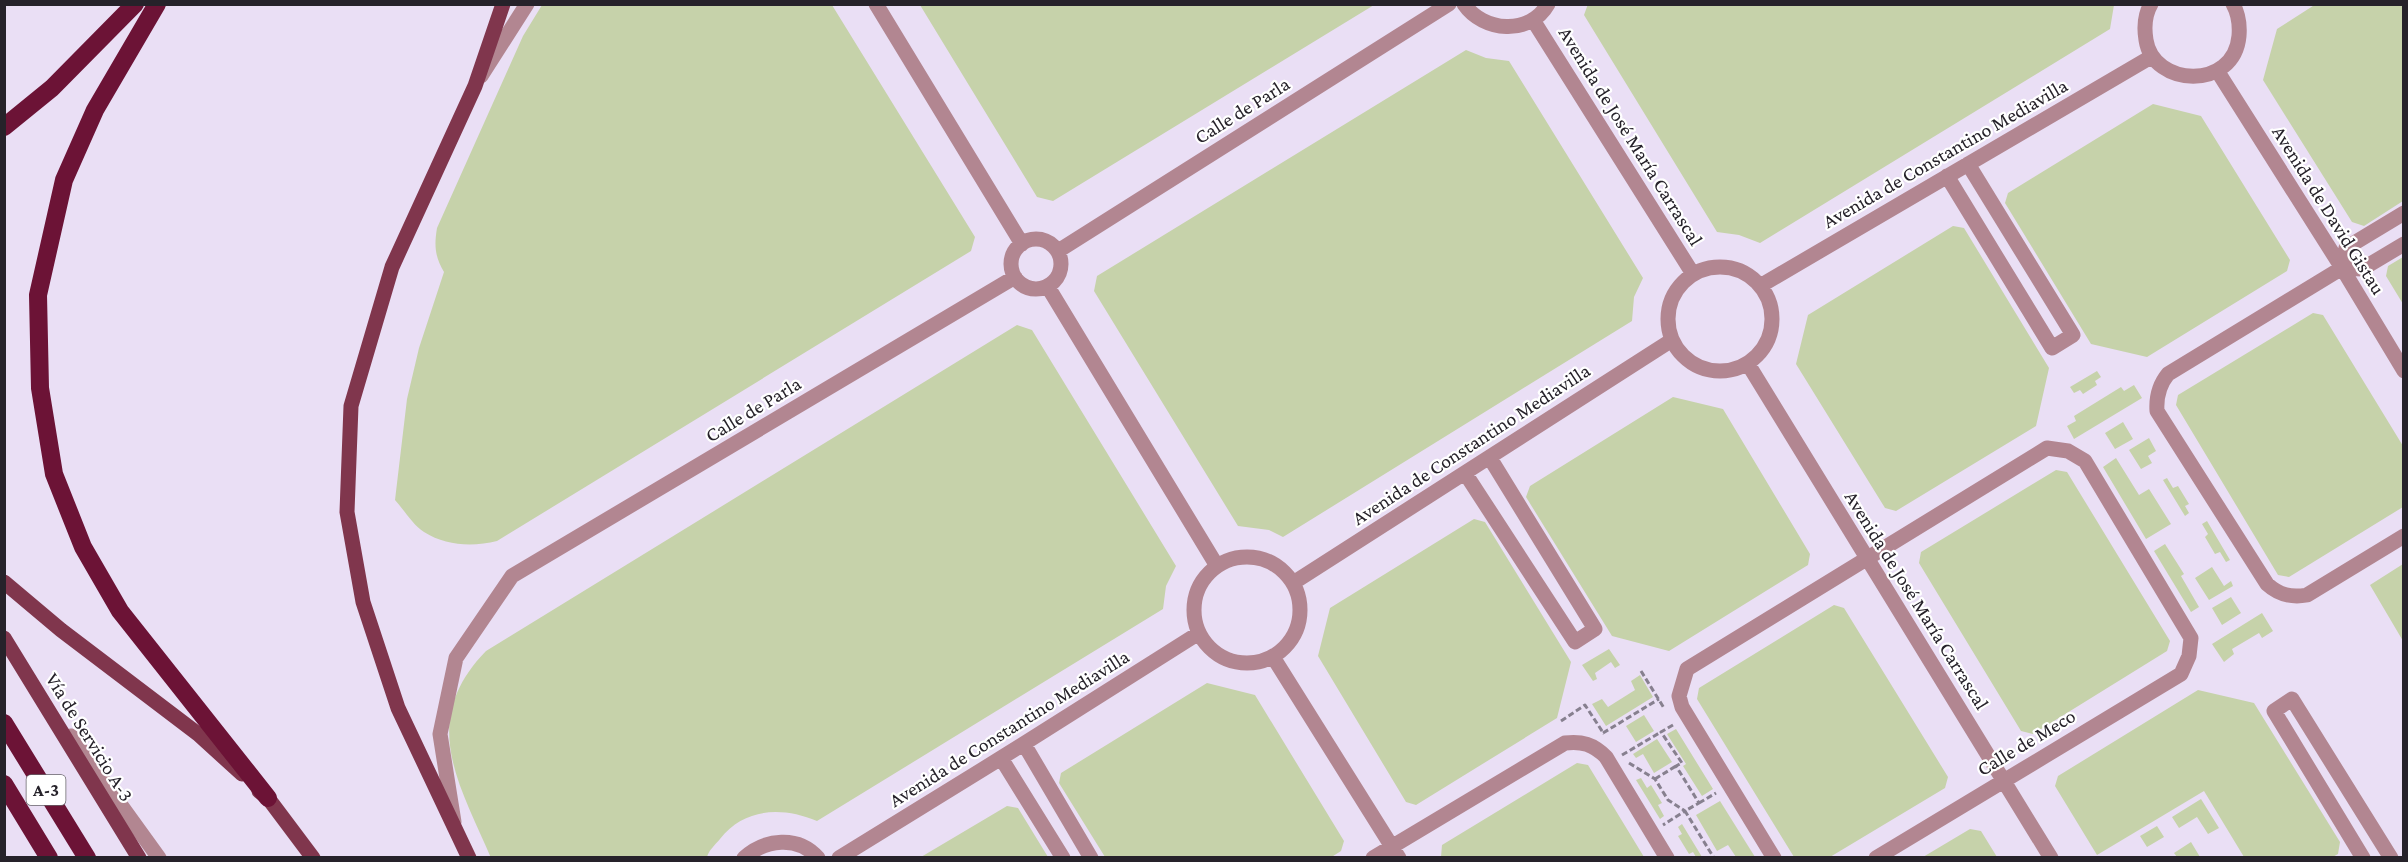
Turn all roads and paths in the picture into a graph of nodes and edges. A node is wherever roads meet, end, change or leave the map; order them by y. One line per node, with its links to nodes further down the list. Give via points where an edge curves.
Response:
1 (135, 4): 15 (highway, via 52,88)
2 (157, 4): 53 (highway, via 95,110 64,180 38,295 40,388 54,474 83,547 120,611)
3 (503, 4): 14 (main road)
4 (527, 4): 14 (street)
5 (876, 4): 19 (street)
6 (1449, 4): 21 (street, Calle de Parla)
7 (1464, 4): 11 (street, via 1483,22 1500,27)
8 (1548, 4): 11 (street)
9 (2151, 4): 12 (street, via 2146,12 2145,32)
10 (2234, 5): 13 (street, via 2240,28 2238,45 2230,62)
11 (1533, 20): 23 (street, Avenida de José María Carrascal)
12 (2151, 57): 13 (street, via 2180,75 2197,77); 16 (street, Avenida de Constantino Mediavilla)
13 (2218, 72): 22 (street, Avenida de David Gistau)
14 (475, 86): 56 (main road, via 392,267 351,406 347,512 363,602 398,708)
15 (4, 127)
16 (1968, 164): 17 (street, Avenida de Constantino Mediavilla); 17 (street, via 2073,335 2052,348)
17 (1947, 176): 25 (street, Avenida de Constantino Mediavilla)
18 (2403, 213): 22 (street, via 2346,248)
19 (1022, 244): 21 (street, via 1040,239); 24 (street, via 1012,256)
20 (2403, 244): 22 (street, via 2362,269)
21 (1058, 251): 26 (street, via 1062,268)
22 (2342, 268): 29 (street, Avenida de David Gistau); 32 (street, via 2168,374 2158,391 2157,411 2267,584 2276,592 2296,597 2307,595)
23 (1693, 274): 25 (street, via 1706,268 1728,268 1749,276); 27 (street, via 1672,296 1668,311)
24 (1015, 278): 26 (street, via 1032,290); 56 (street, Calle de Parla, via 512,576 456,658 440,734)
25 (1760, 286): 28 (street, via 1768,298 1772,328 1759,354)
26 (1048, 287): 34 (street)
27 (1672, 340): 28 (street, via 1696,366 1713,371); 30 (street, Avenida de Constantino Mediavilla)
28 (1748, 364): 33 (street, Avenida de José María Carrascal)
29 (2403, 370)
30 (1490, 458): 31 (street, Avenida de Constantino Mediavilla); 31 (street, via 1595,629 1575,642)
31 (1465, 473): 36 (street, Avenida de Constantino Mediavilla)
32 (2403, 536)
33 (1866, 557): 50 (street, Avenida de José María Carrascal); 50 (street, Calle de Meco, via 2048,448 2068,451 2085,461 2191,638 2189,656 2181,674); 73 (street, via 1687,669 1681,684 1682,707)
34 (1217, 566): 36 (street, via 1228,560 1253,557 1276,565); 37 (street, via 1204,579 1196,596 1194,614)
35 (4, 582): 53 (main road, via 198,735)
36 (1293, 583): 39 (street, via 1300,618 1291,641)
37 (1199, 633): 39 (street, via 1214,652 1231,660 1249,663); 46 (street, Avenida de Constantino Mediavilla)
38 (4, 638): 40 (main road, Vía de Servicio A-3)
39 (1273, 657): 58 (street)
40 (24, 671): 61 (main road, Vía de Servicio A-3); 62 (street)
41 (1659, 699): 45 (path)
42 (4, 723): 60 (highway, A-3)
43 (1674, 724): 44 (path)
44 (1661, 732): 48 (path, via 1682,763); 49 (path, via 1619,757)
45 (1603, 733)
46 (1024, 744): 47 (street, Avenida de Constantino Mediavilla); 69 (street)
47 (1001, 758): 67 (street, Avenida de Constantino Mediavilla); 68 (street)
48 (1676, 766): 49 (path); 54 (path)
49 (1655, 779): 55 (path, via 1668,800)
50 (2003, 780): 74 (street, Calle de Meco); 75 (street, Avenida de José María Carrascal)
51 (4, 784): 59 (highway, A-3)
52 (1717, 793): 54 (path)
53 (268, 798): 63 (main road)
54 (1700, 803): 55 (path)
55 (1685, 811): 57 (path); 72 (path)
56 (455, 825): 64 (main road)
57 (1662, 825)
58 (1395, 852): 70 (street); 71 (street, via 1565,743 1588,744 1606,757)
59 (49, 858)
60 (87, 858)
61 (139, 858)
62 (159, 858)
63 (313, 858)
64 (469, 858)
65 (744, 858): 66 (street, via 758,847 788,842 802,846)
66 (818, 858)
67 (839, 858)
68 (1063, 858)
69 (1091, 858)
70 (1373, 858)
71 (1667, 858)
72 (1713, 858)
73 (1774, 858)
74 (1876, 858)
75 (2051, 858)
76 (2363, 858): 77 (street, via 2274,711 2292,699)
77 (2391, 858)

